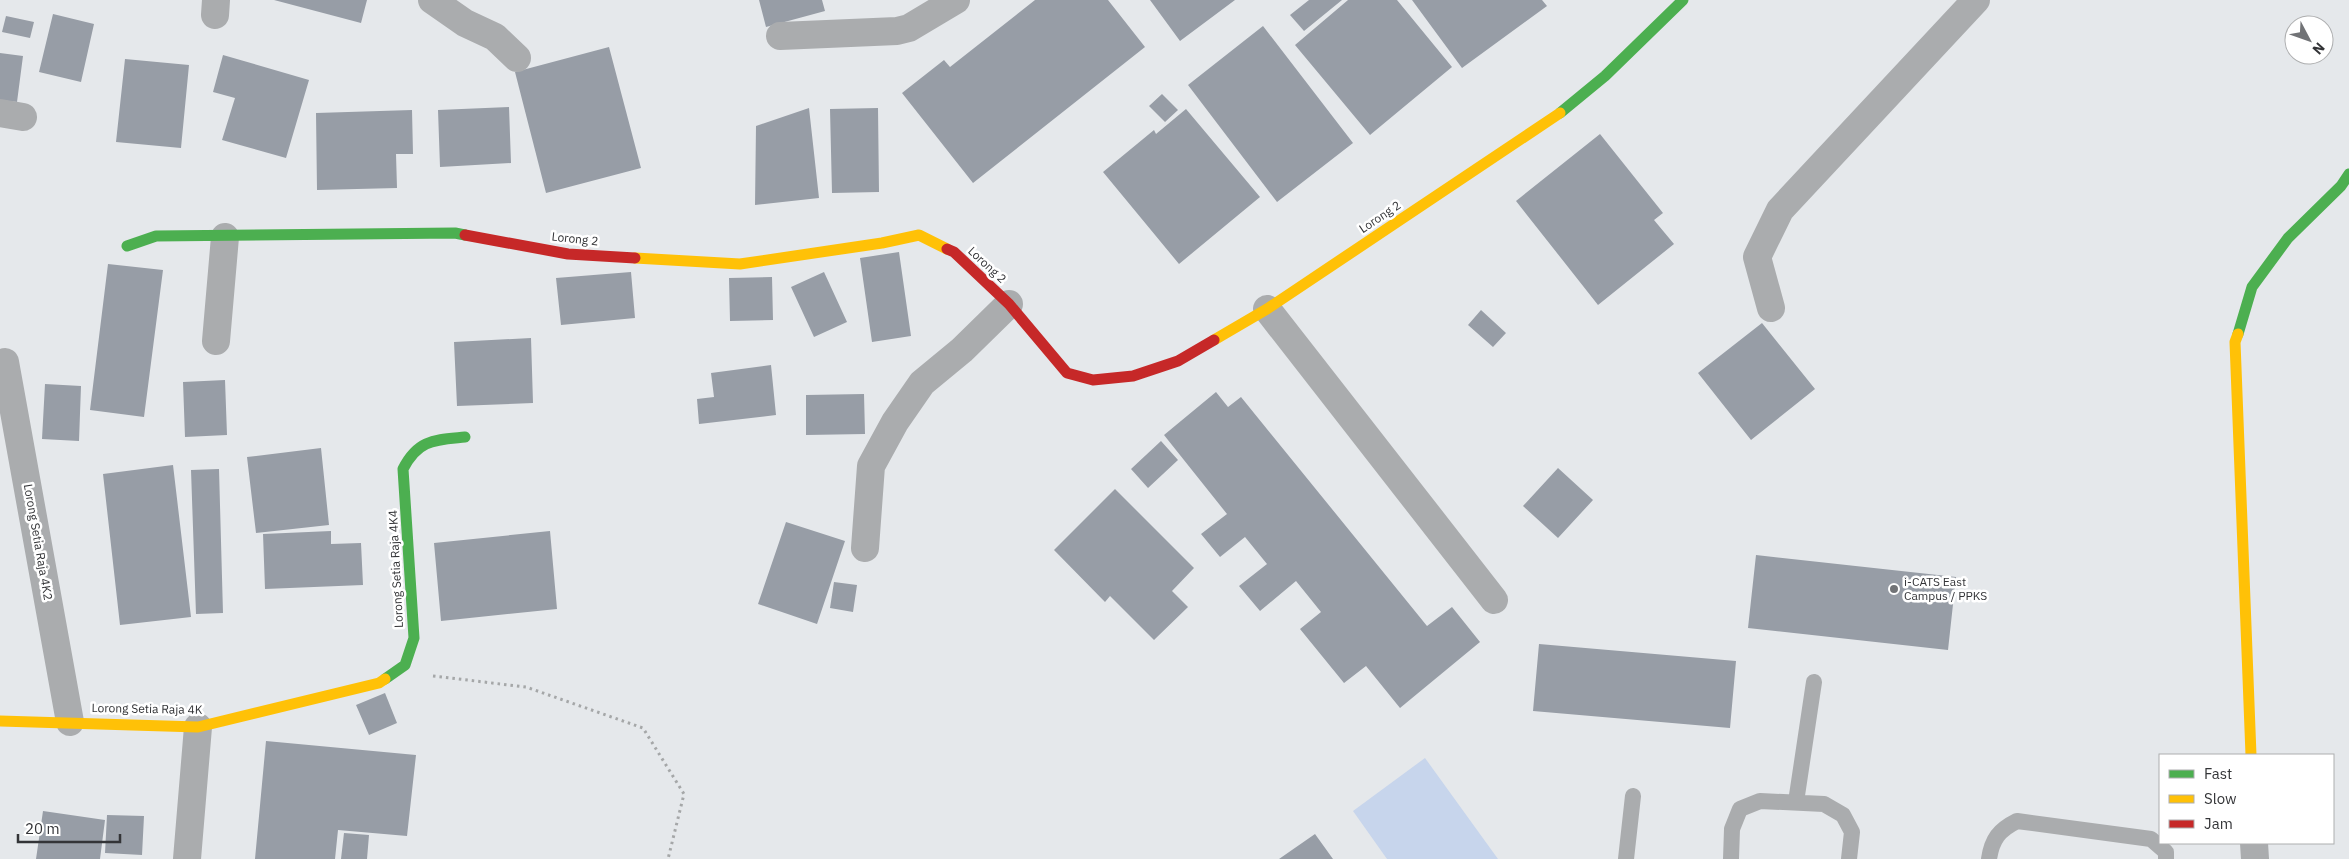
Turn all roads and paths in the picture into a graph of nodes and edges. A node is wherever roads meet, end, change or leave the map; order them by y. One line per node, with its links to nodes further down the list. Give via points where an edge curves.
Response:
1 (432, 0): 6 (street, via 495,37)
2 (956, 0): 5 (street, via 909,28 897,31)
3 (1683, 0): 12 (street, Lorong 2, via 1605,76 1556,116)
4 (1972, 1): 11 (street, via 1780,210 1757,257)
5 (780, 36)
6 (517, 58)
7 (2349, 174): 23 (street, via 2288,238 2252,287 2235,342)
8 (225, 237): 9 (street, Lorong 2, via 156,236); 10 (street, Lorong 2, via 455,233 568,254 740,264 919,235 954,252); 13 (street)
9 (127, 246)
10 (1009, 304): 12 (street, Lorong 2, via 1067,373 1093,380 1133,376 1178,361); 16 (street, via 922,383 895,422 871,466)
11 (1771, 308)
12 (1267, 309): 17 (street)
13 (216, 341)
14 (5, 362): 21 (street, Lorong Setia Raja 4K2)
15 (465, 437): 19 (street, Lorong Setia Raja 4K4, via 424,443 410,453 403,469 414,638 405,665)
16 (865, 548)
17 (1494, 600)
18 (1814, 682): 25 (lane)
19 (379, 683): 22 (street, Lorong Setia Raja 4K); 28 (path, via 423,674 526,687 643,728 684,794)
20 (0, 721): 21 (street, Lorong Setia Raja 4K)
21 (70, 722): 22 (street, Lorong Setia Raja 4K)
22 (198, 726): 27 (street)
23 (2251, 754)
24 (1633, 796): 29 (lane)
25 (1796, 802): 30 (lane, via 1760,801 1740,809 1732,830); 31 (lane, via 1824,804 1843,814 1852,832)
26 (2254, 844): 34 (street)
27 (187, 859)
28 (668, 859)
29 (1626, 859)
30 (1731, 859)
31 (1849, 859)
32 (1989, 859): 33 (lane, via 1991,846 2000,830 2017,821 2151,839 2166,852)
33 (2166, 859)
34 (2254, 859)

